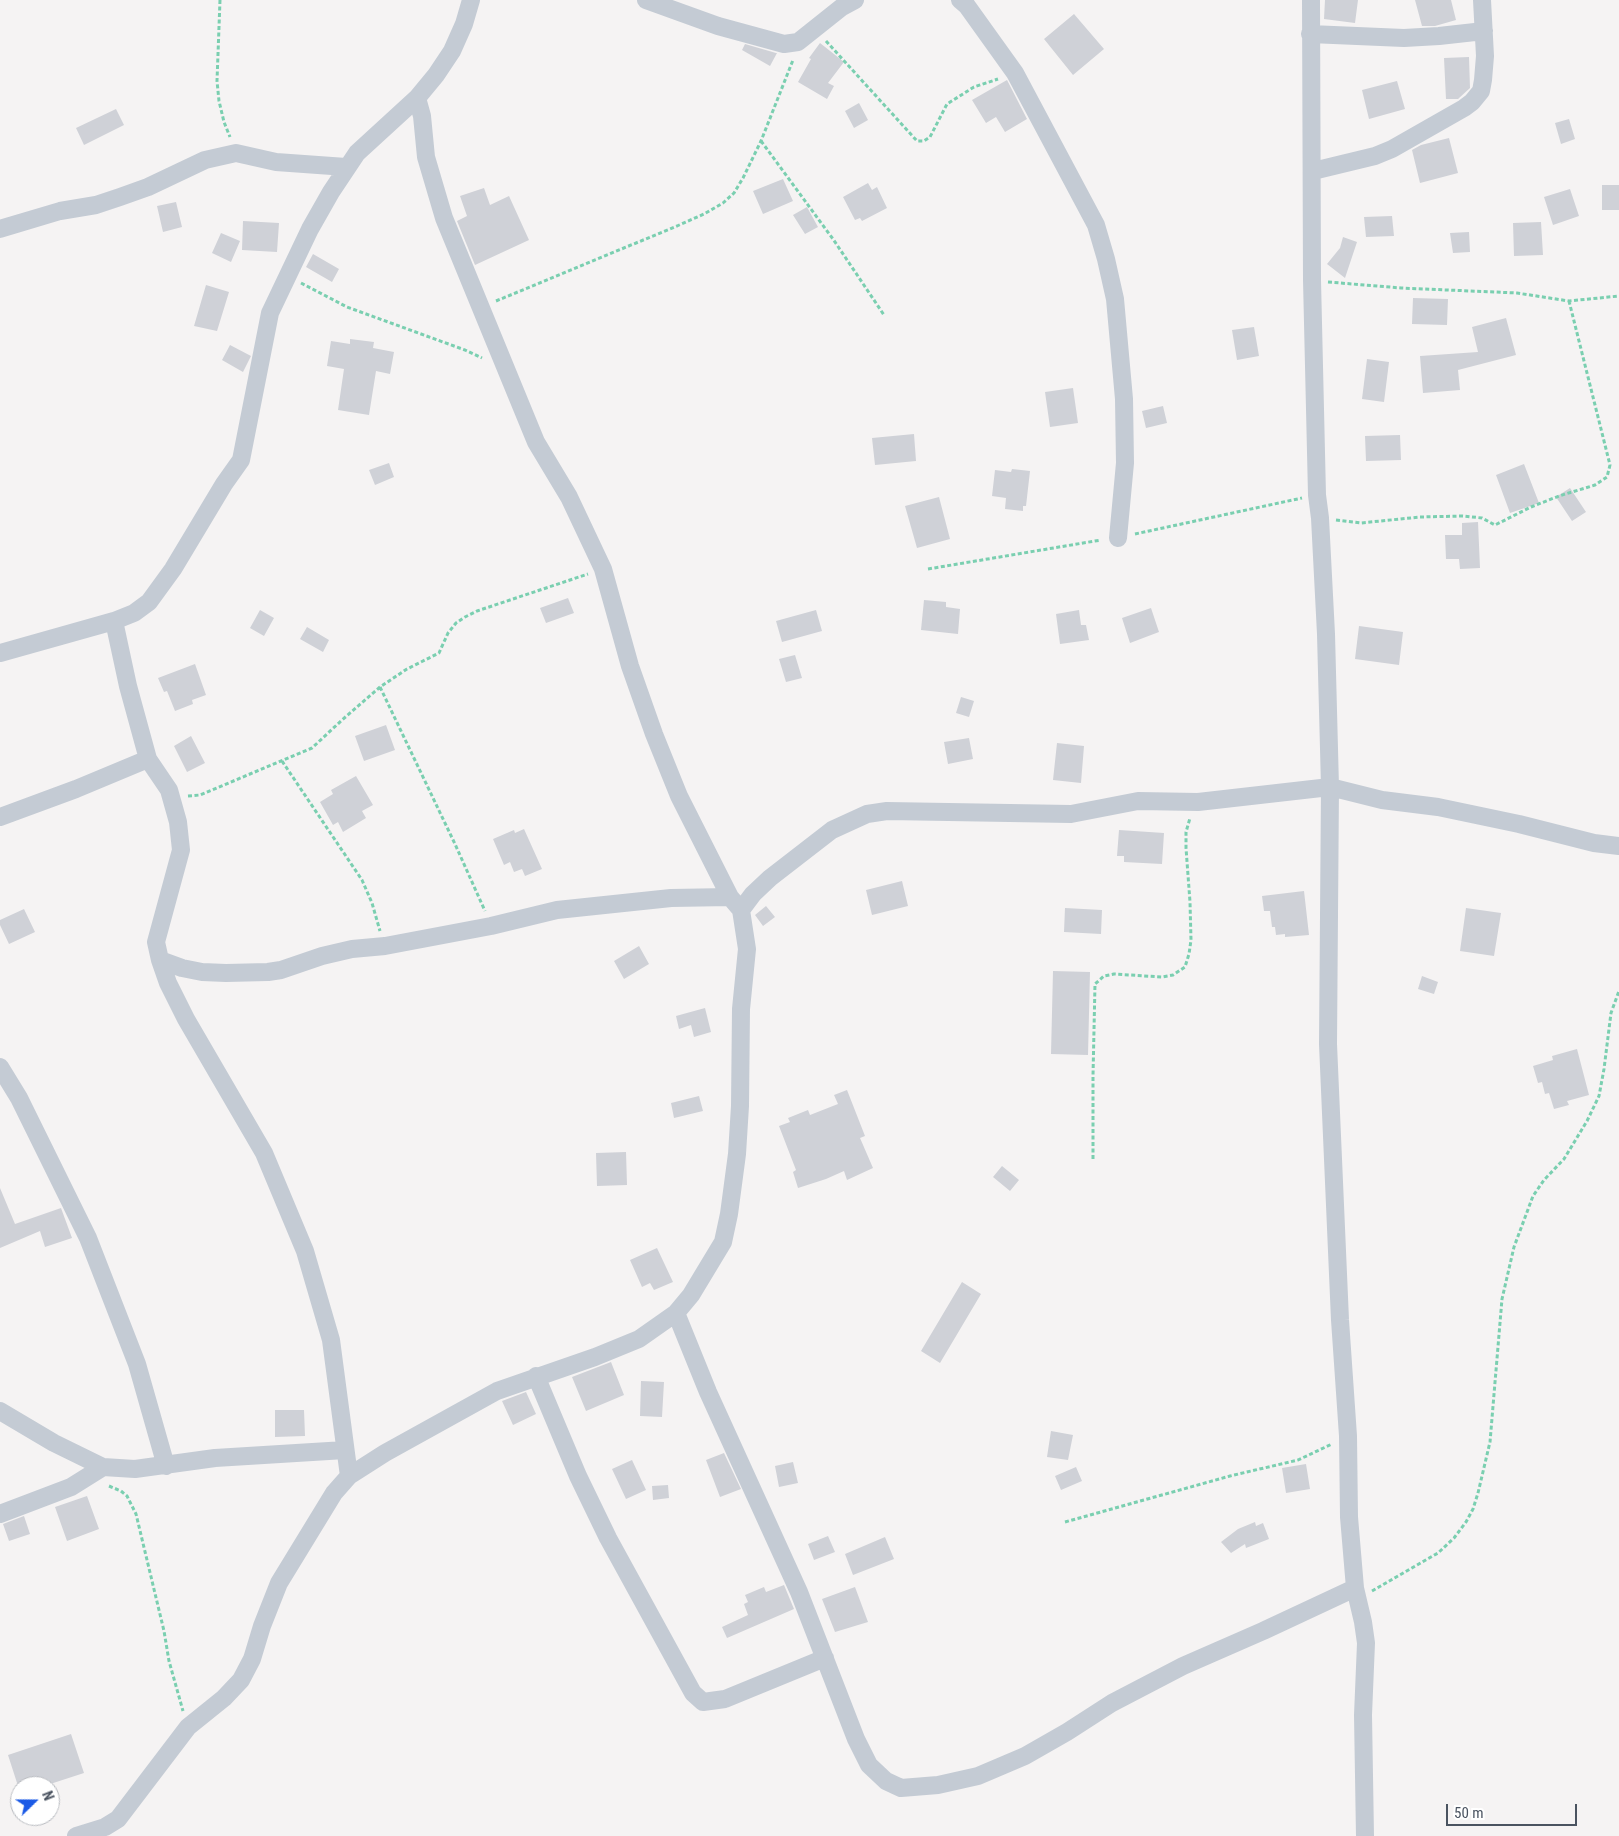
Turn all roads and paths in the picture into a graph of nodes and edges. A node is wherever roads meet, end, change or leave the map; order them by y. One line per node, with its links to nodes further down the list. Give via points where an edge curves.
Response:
1 (220, 0): 15 (path, via 219,101)
2 (471, 0): 13 (street, via 452,51)
3 (646, 0): 11 (street, via 771,41 784,44)
4 (855, 0): 8 (street)
5 (960, 0): 12 (street)
6 (1311, 0): 10 (street)
7 (1482, 0): 9 (street)
8 (814, 28): 11 (street); 12 (path, via 917,141 930,137 947,104 974,87)
9 (1484, 31): 10 (street, via 1404,38); 17 (street, via 1483,80 1481,90 1472,102 1392,149)
10 (1310, 34): 17 (street)
11 (798, 42): 14 (path)
12 (1015, 73): 27 (street, via 1096,225 1115,299 1124,399 1125,463)
13 (417, 98): 16 (street); 23 (street, via 433,184)
14 (762, 141): 23 (path, via 734,193 723,203 704,214); 24 (path)
15 (236, 154): 16 (street, via 276,162); 18 (street, via 205,160 148,187 96,205 60,211)
16 (346, 167): 19 (street)
17 (1313, 171): 20 (street)
18 (0, 230)
19 (288, 276): 25 (path, via 347,307 465,350); 29 (street, via 270,313 241,460 149,602 134,613)
20 (1312, 280): 22 (path, via 1517,293); 26 (street)
21 (1619, 296): 22 (path)
22 (1569, 301): 26 (path, via 1610,465 1602,482 1545,501 1495,525 1482,518 1463,516 1361,523)
23 (481, 308): 25 (street)
24 (884, 315)
25 (506, 369): 28 (street, via 536,442 569,497)
26 (1320, 518): 34 (street)
27 (1118, 538)
28 (603, 569): 31 (path, via 465,616 448,633 439,653 407,668); 39 (street, via 630,666 654,734 679,796)
29 (114, 621): 30 (street); 32 (street)
30 (0, 653)
31 (380, 687): 33 (path, via 312,748); 40 (path)
32 (148, 759): 35 (street); 37 (street)
33 (282, 761): 35 (path, via 200,795 185,796); 41 (path, via 362,880)
34 (1330, 787): 36 (street); 38 (street); 49 (street, via 1328,1044)
35 (169, 790): 42 (street, via 178,822 181,850 156,942)
36 (1198, 802): 39 (street, via 1138,801 1071,814 887,811 867,814 832,830); 45 (path, via 1186,832 1191,940 1185,968 1162,977 1104,976 1095,984)
37 (0, 817)
38 (1619, 846)
39 (736, 904): 40 (street, via 671,898 557,910); 46 (street, via 747,949 741,1009 740,1115 729,1214 723,1242)
40 (491, 926): 41 (street)
41 (385, 946): 42 (street, via 322,956 268,972 202,972)
42 (160, 960): 50 (street, via 186,1019 264,1153 304,1251 331,1340)
43 (1619, 991): 57 (path, via 1611,1013 1599,1096 1564,1159 1533,1196 1514,1247 1501,1307 1490,1442 1473,1509 1454,1538 1438,1553 1373,1591)
44 (0, 1068): 51 (street, via 19,1098 88,1238 137,1364)
45 (1093, 1159)
46 (676, 1314): 47 (street, via 639,1339); 58 (street)
47 (536, 1376): 53 (street, via 497,1390); 58 (street, via 608,1538 693,1693 703,1702 725,1699)
48 (0, 1411): 52 (street)
49 (1348, 1436): 56 (path, via 1298,1460); 57 (street, via 1349,1516)
50 (345, 1450): 51 (street, via 215,1458); 53 (street)
51 (166, 1466): 52 (street, via 135,1469)
52 (103, 1467): 54 (street)
53 (349, 1476): 59 (street, via 334,1493 279,1583 252,1659 241,1680)
54 (84, 1479): 55 (street); 59 (path, via 113,1487 131,1502 178,1698)
55 (0, 1514)
56 (1065, 1522)
57 (1355, 1588): 58 (street, via 1167,1674 1025,1756 978,1776 938,1785 901,1788 886,1781 869,1765); 61 (street, via 1366,1643 1363,1715)
58 (825, 1658)
59 (188, 1727): 60 (street, via 118,1819 105,1827)
60 (76, 1836)
61 (1365, 1836)

